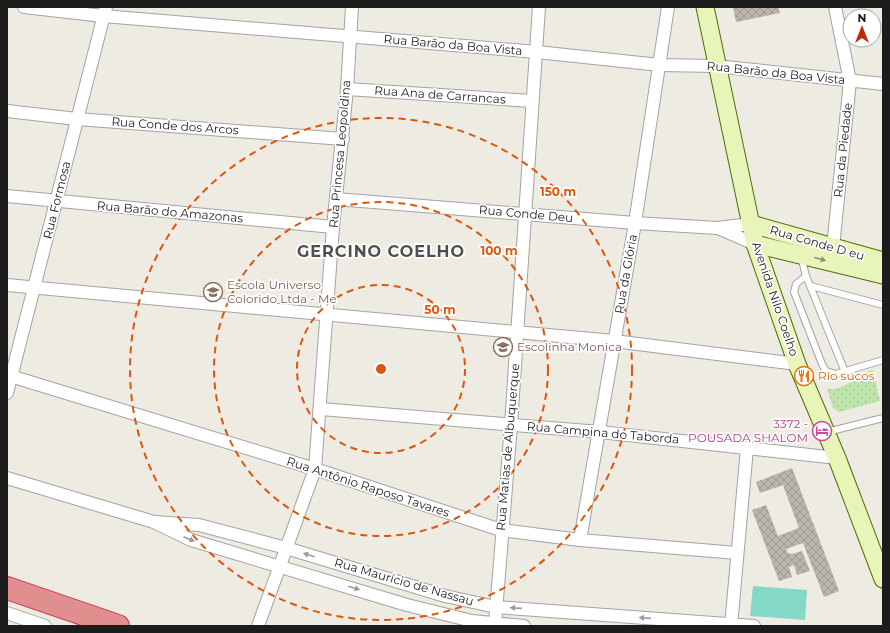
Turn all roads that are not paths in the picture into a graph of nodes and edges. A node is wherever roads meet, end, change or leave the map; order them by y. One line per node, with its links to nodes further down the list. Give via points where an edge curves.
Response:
1 (24, 7): 7 (street, Rua Barão da Boa Vista)
2 (352, 7): 8 (street, Rua Princesa Leopoldina)
3 (539, 7): 9 (street, Rua Matias de Albuquerque)
4 (668, 7): 10 (street, Rua da Glória)
5 (705, 7): 11 (main road, Avenida Nilo Coelho)
6 (835, 7): 12 (street, Rua da Piedade)
7 (105, 11): 8 (street, Rua Barão da Boa Vista); 17 (street, Rua Formosa)
8 (350, 36): 9 (street, Rua Barão da Boa Vista); 14 (street, Rua Princesa Leopoldina)
9 (536, 52): 10 (street, Rua Barão da Boa Vista); 15 (street, Rua Matias de Albuquerque)
10 (660, 65): 11 (street, Rua Barão da Boa Vista); 23 (street, Rua da Glória)
11 (716, 66): 12 (street, Rua Barão da Boa Vista); 24 (main road, Avenida Nilo Coelho)
12 (850, 81): 13 (street, Rua Barão da Boa Vista); 29 (street, Rua da Piedade)
13 (883, 84)
14 (347, 90): 15 (street, Rua Ana de Carrancas); 18 (street, Rua Princesa Leopoldina)
15 (532, 102): 22 (street, Rua Matias de Albuquerque)
16 (7, 111): 17 (street, Rua Conde dos Arcos)
17 (77, 119): 18 (street, Rua Conde dos Arcos); 21 (street, Rua Formosa)
18 (343, 139): 20 (street, Rua Princesa Leopoldina)
19 (7, 196): 21 (street, Rua Barão do Amazonas)
20 (336, 199): 22 (street, Rua Conde Deu); 25 (street, Rua Princesa Leopoldina)
21 (57, 202): 25 (street, Rua Barão do Amazonas); 35 (street, Rua Formosa)
22 (524, 213): 23 (street, Rua Conde Deu); 38 (street, Rua Matias de Albuquerque)
23 (635, 223): 26 (street, Rua Conde Deu); 39 (street, Rua da Glória)
24 (751, 224): 26 (street, Rua Conde Deu); 27 (main road, Avenida Nilo Coelho); 28 (main road, Rua Conde D eu)
25 (333, 227): 37 (street, Rua Princesa Leopoldina)
26 (716, 228): 27 (street, Rua Conde Deu)
27 (755, 244): 28 (main road, Rua Conde D eu); 41 (main road, Avenida Nilo Coelho)
28 (798, 245): 29 (main road, Rua Conde D eu); 31 (main road, Rua Conde D eu, one-way to 31); 32 (lane)
29 (833, 246): 30 (main road, Rua Conde D eu)
30 (883, 261)
31 (883, 275)
32 (806, 276): 34 (lane); 42 (lane, via 796,284 794,292 822,364 830,373)
33 (7, 285): 35 (street)
34 (811, 286): 36 (lane); 42 (lane)
35 (34, 288): 37 (street); 43 (street, Rua Formosa)
36 (883, 305)
37 (326, 316): 38 (street); 45 (street, Rua Princesa Leopoldina)
38 (517, 332): 39 (street); 47 (street, Rua Matias de Albuquerque)
39 (614, 341): 41 (street); 48 (street, Rua da Glória)
40 (883, 360): 42 (lane)
41 (797, 364): 49 (main road, Avenida Nilo Coelho)
42 (845, 372)
43 (9, 375): 44 (street, Rua Formosa); 52 (street, Rua Antônio Raposo Tavares)
44 (7, 393)
45 (321, 409): 47 (street, Rua Campina do Taborda); 52 (street, Rua Princesa Leopoldina)
46 (883, 418): 49 (lane)
47 (511, 425): 48 (street, Rua Campina do Taborda); 55 (street, Rua Matias de Albuquerque)
48 (600, 432): 50 (street, Rua Campina do Taborda); 56 (street, Rua da Glória)
49 (825, 433): 51 (main road, Avenida Nilo Coelho)
50 (747, 448): 51 (street, Rua Campina do Taborda); 58 (street)
51 (837, 458): 60 (main road, Avenida Nilo Coelho)
52 (315, 469): 55 (street, Rua Antônio Raposo Tavares); 57 (street, Rua Princesa Leopoldina)
53 (7, 478): 54 (street, Rua Maurício de Nassau)
54 (154, 522): 57 (street, Rua Maurício de Nassau, via 199,525); 59 (street, Rua Maurício de Nassau, one-way to 59, via 191,540)
55 (501, 530): 56 (street, Rua Antônio Raposo Tavares); 62 (street, Rua Matias de Albuquerque)
56 (580, 540): 58 (street, Rua Antônio Raposo Tavares)
57 (286, 548): 59 (street, Rua Princesa Leopoldina); 62 (street, Rua Maurício de Nassau, one-way to 57, via 445,596)
58 (737, 553): 66 (street)
59 (279, 568): 65 (street, Rua Maurício de Nassau, one-way to 65, via 440,614); 69 (street, Rua Princesa Leopoldina)
60 (883, 580)
61 (7, 588): 68 (highway)
62 (496, 607): 64 (street, Rua Maurício de Nassau, one-way to 62); 65 (street, Rua Matias de Albuquerque)
63 (7, 614): 67 (street)
64 (608, 621): 66 (street, Rua Maurício de Nassau, one-way to 64)
65 (495, 624): 70 (street, Rua Maurício de Nassau)
66 (731, 625): 71 (street, Rua Maurício de Nassau)
67 (45, 626)
68 (118, 626)
69 (258, 626)
70 (524, 626)
71 (754, 626)

